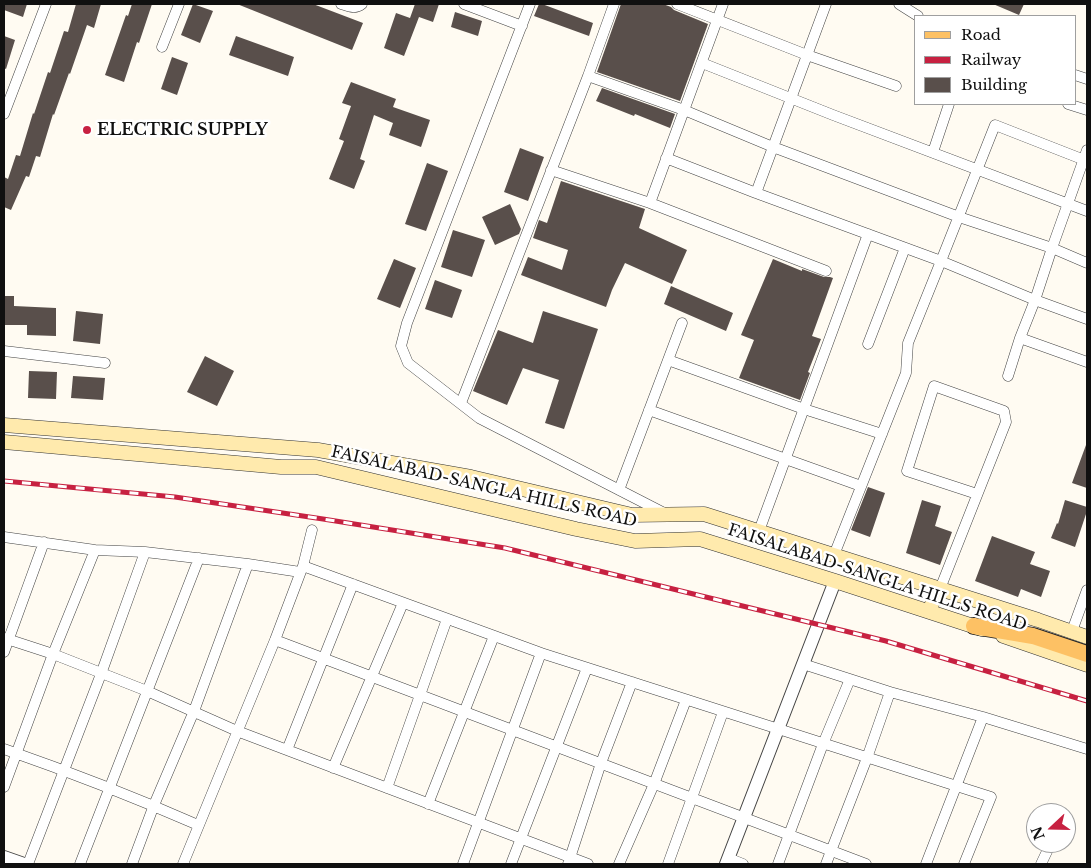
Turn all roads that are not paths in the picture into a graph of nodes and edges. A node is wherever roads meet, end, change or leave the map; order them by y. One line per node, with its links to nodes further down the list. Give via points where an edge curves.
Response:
1 (46, 4): 25 (street)
2 (179, 4): 15 (street)
3 (341, 4): 4 (street, via 352,8)
4 (362, 4)
5 (464, 4): 14 (street)
6 (530, 4): 14 (street)
7 (614, 4): 18 (street)
8 (677, 4): 13 (street)
9 (723, 4): 13 (street)
10 (899, 4): 12 (street)
11 (823, 5): 16 (street)
12 (916, 15)
13 (718, 19): 16 (street); 17 (street)
14 (522, 26): 53 (street, via 407,323 401,346 408,363)
15 (162, 47)
16 (807, 55): 19 (street); 20 (street)
17 (702, 62): 20 (street); 23 (street)
18 (588, 76): 23 (street); 31 (street)
19 (896, 86)
20 (791, 98): 26 (street); 27 (street)
21 (949, 105): 27 (street)
22 (1071, 105): 24 (street)
23 (684, 110): 26 (street); 29 (street)
24 (1087, 110)
25 (4, 114)
26 (773, 147): 32 (street); 36 (street)
27 (933, 152): 30 (street)
28 (1086, 157): 30 (street, via 995,125); 34 (street)
29 (666, 158): 32 (street); 33 (street)
30 (978, 169): 34 (street); 36 (street)
31 (551, 170): 33 (street); 53 (street)
32 (756, 192): 37 (street)
33 (650, 203): 42 (street)
34 (1068, 204): 35 (street); 39 (street)
35 (1087, 211)
36 (959, 217): 39 (street); 40 (street)
37 (868, 234): 38 (street); 54 (street)
38 (905, 248): 40 (street); 47 (street)
39 (1052, 248): 41 (street); 43 (street)
40 (941, 261): 43 (street); 57 (street, via 908,343 906,373)
41 (1087, 263)
42 (826, 271)
43 (1035, 300): 44 (street); 46 (street)
44 (1087, 319)
45 (682, 323): 49 (street)
46 (1020, 338): 50 (street); 52 (street)
47 (868, 344)
48 (4, 351): 51 (street)
49 (668, 360): 54 (street); 55 (street)
50 (1087, 362)
51 (105, 363)
52 (1008, 376)
53 (461, 403): 61 (street, via 479,418)
54 (804, 408): 57 (street); 59 (street)
55 (649, 410): 59 (street); 61 (street)
56 (4, 425): 63 (main road, FAISALABAD-SANGLA HILLS ROAD, via 318,450 471,477 632,515)
57 (882, 434): 60 (street)
58 (4, 442): 73 (main road, FAISALABAD-SANGLA HILLS ROAD, via 281,467 316,467 625,539 700,539)
59 (786, 460): 60 (street); 65 (street)
60 (861, 486): 71 (street)
61 (619, 490): 63 (street)
62 (977, 494): 62 (street, via 1006,422 1004,411 934,386 907,471); 78 (street)
63 (666, 514): 65 (main road, FAISALABAD-SANGLA HILLS ROAD, via 704,514)
64 (312, 530): 75 (street)
65 (759, 532): 67 (main road, FAISALABAD-SANGLA HILLS ROAD)
66 (4, 537): 68 (street)
67 (784, 539): 71 (main road, FAISALABAD-SANGLA HILLS ROAD); 73 (main road)
68 (44, 542): 69 (street); 87 (street)
69 (95, 550): 70 (street); 91 (street)
70 (145, 552): 72 (street); 97 (street)
71 (834, 555): 78 (main road, FAISALABAD-SANGLA HILLS ROAD)
72 (199, 558): 74 (street); 101 (street)
73 (776, 562): 76 (main road, FAISALABAD-SANGLA HILLS ROAD)
74 (248, 564): 75 (street); 105 (street)
75 (302, 569): 77 (street); 88 (street)
76 (835, 581): 81 (main road, FAISALABAD-SANGLA HILLS ROAD); 94 (street)
77 (353, 584): 80 (street); 93 (street)
78 (938, 588): 81 (main road); 84 (main road, FAISALABAD-SANGLA HILLS ROAD)
79 (1087, 590): 84 (street)
80 (403, 603): 82 (street); 98 (street)
81 (931, 613): 83 (main road, FAISALABAD-SANGLA HILLS ROAD)
82 (447, 619): 85 (street); 103 (street)
83 (974, 626): 92 (main road, via 1034,636); 95 (main road, FAISALABAD-SANGLA HILLS ROAD)
84 (1072, 632): 86 (main road, FAISALABAD-SANGLA HILLS ROAD)
85 (494, 636): 90 (street); 106 (street)
86 (1087, 637)
87 (6, 639): 89 (street); 91 (street)
88 (275, 640): 93 (street); 111 (street)
89 (4, 652)
90 (541, 653): 96 (street); 109 (street)
91 (54, 654): 97 (street); 117 (street)
92 (1087, 654)
93 (323, 658): 98 (street); 116 (street)
94 (803, 664): 99 (street); 110 (street)
95 (1087, 665)
96 (587, 668): 100 (street); 113 (street)
97 (100, 674): 101 (street); 121 (street)
98 (372, 677): 103 (street); 120 (street)
99 (850, 679): 102 (street); 112 (street)
100 (632, 682): 104 (street); 119 (street)
101 (147, 691): 105 (street); 125 (street)
102 (890, 692): 108 (street); 118 (street)
103 (420, 695): 106 (street); 126 (street)
104 (686, 700): 107 (street); 122 (street)
105 (194, 711): 111 (street); 129 (street)
106 (464, 712): 109 (street); 128 (street)
107 (723, 712): 110 (street); 127 (street)
108 (983, 717): 115 (street); 123 (street)
109 (513, 730): 113 (street); 131 (street)
110 (778, 730): 112 (street); 130 (street)
111 (237, 731): 116 (street); 132 (street)
112 (823, 744): 118 (street); 133 (street)
113 (556, 746): 119 (street); 134 (street)
114 (4, 748): 117 (street)
115 (1087, 749)
116 (287, 750): 120 (street)
117 (16, 753): 121 (street); 124 (street)
118 (867, 758): 123 (street); 135 (street)
119 (601, 763): 122 (street); 137 (street)
120 (333, 768): 126 (street)
121 (64, 770): 125 (street); 140 (street)
122 (654, 784): 127 (street); 147 (street)
123 (956, 786): 153 (street); 154 (street, via 991,797)
124 (4, 787)
125 (110, 788): 129 (street); 141 (street)
126 (387, 788): 128 (street)
127 (692, 798): 130 (street); 148 (street)
128 (428, 804): 131 (street)
129 (154, 806): 132 (street); 142 (street)
130 (744, 818): 133 (street); 138 (street)
131 (478, 824): 134 (street); 144 (street)
132 (198, 825): 143 (street)
133 (789, 835): 135 (street); 150 (street)
134 (520, 839): 137 (street); 145 (street)
135 (831, 851): 151 (street); 152 (street)
136 (4, 857): 139 (street)
137 (570, 861): 146 (street)
138 (727, 861): 149 (street)
139 (24, 864)
140 (28, 864)
141 (80, 864)
142 (132, 864)
143 (183, 864)
144 (463, 864)
145 (510, 864)
146 (588, 864)
147 (618, 864)
148 (668, 864)
149 (743, 864)
150 (778, 864)
151 (826, 864)
152 (866, 864)
153 (926, 864)
154 (964, 864)

